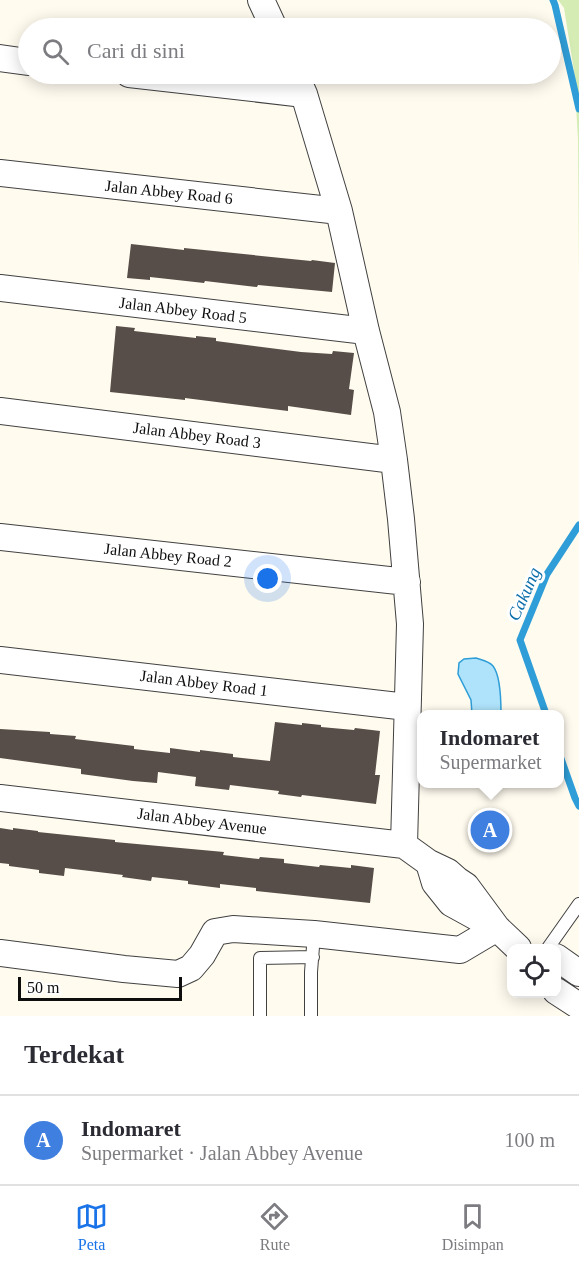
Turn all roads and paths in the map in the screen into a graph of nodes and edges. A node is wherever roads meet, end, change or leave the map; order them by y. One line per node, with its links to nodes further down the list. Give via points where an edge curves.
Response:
1 (261, 0): 2 (street)
2 (269, 18)
3 (0, 58): 4 (street)
4 (18, 61)
5 (299, 84): 7 (street)
6 (0, 173): 7 (street, Jalan Abbey Road 6)
7 (339, 211): 9 (street)
8 (0, 288): 9 (street, Jalan Abbey Road 5)
9 (366, 331): 11 (street, via 387,412)
10 (0, 411): 11 (street, Jalan Abbey Road 3)
11 (394, 460): 13 (street)
12 (0, 537): 13 (street, Jalan Abbey Road 2)
13 (407, 582): 15 (street)
14 (0, 660): 15 (street, Jalan Abbey Road 1)
15 (407, 706): 17 (street)
16 (0, 798): 17 (street, Jalan Abbey Avenue)
17 (404, 845): 19 (street, via 466,886)
18 (579, 904): 21 (lane)
19 (497, 928): 20 (street); 22 (street, via 460,950)
20 (516, 944)
21 (551, 944)
22 (314, 945): 23 (street, via 234,929 215,932 191,968 178,974); 28 (lane, via 260,958); 29 (lane)
23 (0, 953)
24 (561, 960): 25 (street)
25 (579, 973)
26 (561, 995): 27 (street)
27 (579, 1006)
28 (260, 1016)
29 (311, 1016)

